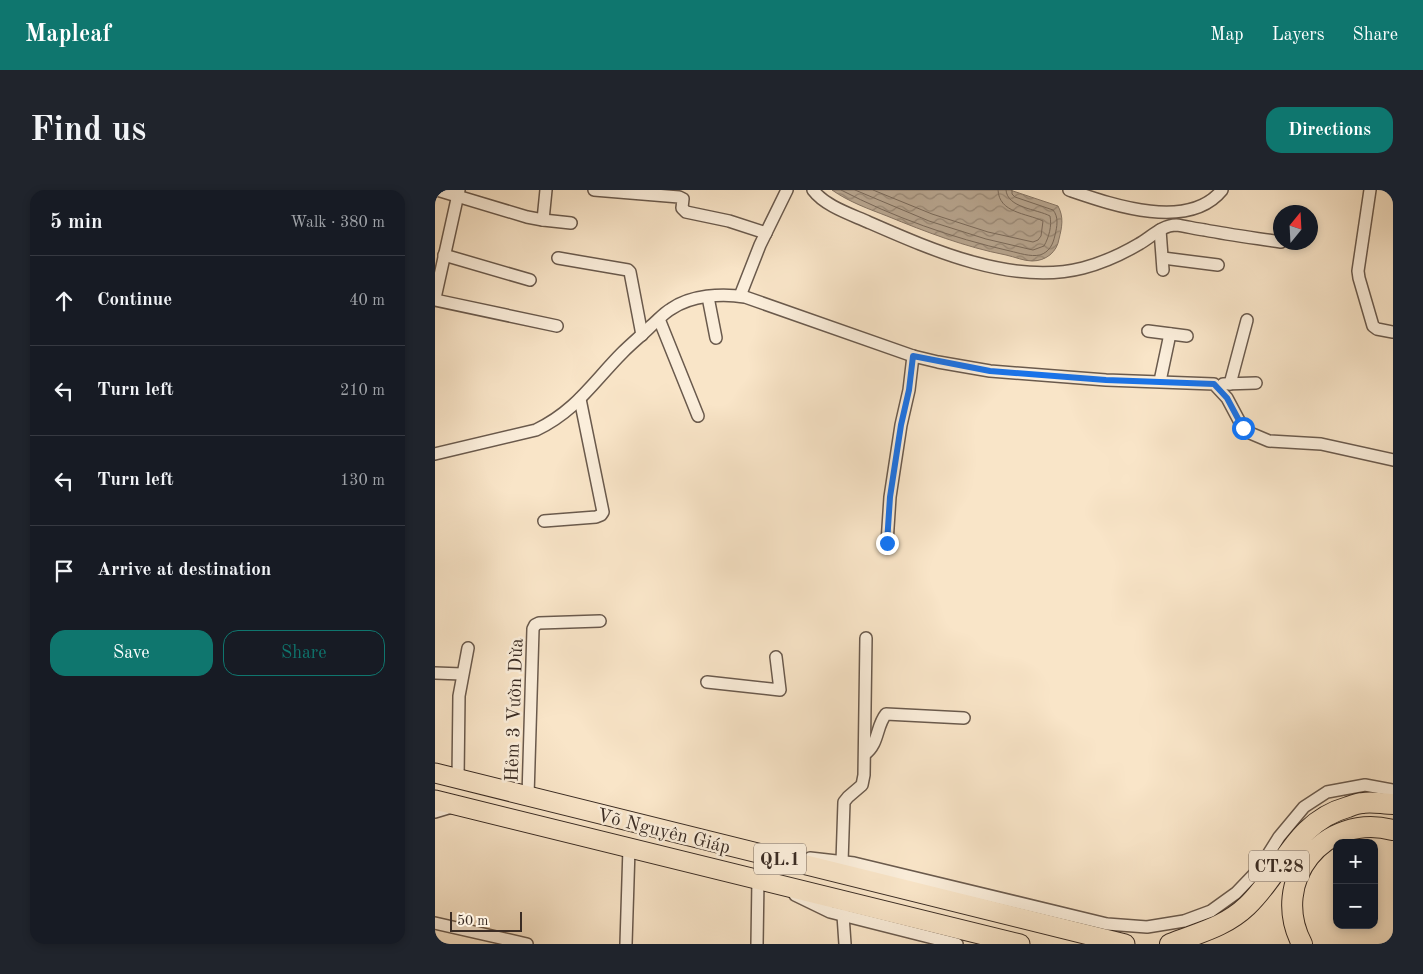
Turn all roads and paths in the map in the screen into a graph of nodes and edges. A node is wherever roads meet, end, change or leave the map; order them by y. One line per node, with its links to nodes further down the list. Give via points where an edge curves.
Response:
1 (437, 190): 9 (street)
2 (546, 190): 10 (street)
3 (594, 190): 13 (street, via 679,197 683,200 683,211)
4 (787, 190): 13 (street)
5 (813, 190): 12 (street, via 817,196 843,211 910,241 964,260 1015,271 1056,273 1084,268 1124,252)
6 (1069, 190): 7 (street, via 1111,204 1166,212 1202,205)
7 (1221, 190)
8 (1370, 190): 28 (street, via 1359,278 1373,326)
9 (458, 193): 10 (street); 15 (street)
10 (543, 220): 11 (street)
11 (571, 223)
12 (1160, 230): 14 (street, via 1174,225); 17 (street)
13 (766, 233): 21 (street)
14 (1273, 241)
15 (444, 255): 20 (street); 23 (street)
16 (558, 258): 30 (street, via 629,270)
17 (1163, 258): 18 (street); 19 (street)
18 (1218, 265)
19 (1163, 270)
20 (530, 280)
21 (741, 296): 22 (street); 33 (street)
22 (708, 297): 24 (street, via 683,302); 32 (street)
23 (435, 299): 26 (street)
24 (659, 319): 30 (street); 39 (street)
25 (1247, 320): 37 (street)
26 (557, 326)
27 (1148, 331): 29 (street)
28 (1393, 332)
29 (1170, 334): 31 (street); 34 (street)
30 (642, 335): 38 (street)
31 (1187, 336)
32 (716, 338)
33 (913, 356): 34 (street, via 990,371); 43 (street, via 890,497)
34 (1160, 381): 36 (street)
35 (1256, 383): 37 (street)
36 (1214, 384): 37 (street); 41 (street, via 1249,433 1269,441 1321,444)
37 (1230, 384)
38 (581, 399): 40 (street, via 562,416 536,430); 42 (street, via 603,512 596,517)
39 (699, 416)
40 (435, 454)
41 (1393, 460)
42 (544, 521)
43 (887, 543)
44 (600, 621): 56 (street, Hẻm 3 Vườn Dừa, via 539,624 533,628)
45 (866, 638): 52 (street)
46 (468, 648): 49 (street)
47 (776, 657): 50 (street, via 780,690)
48 (435, 673): 49 (street)
49 (462, 674): 54 (street)
50 (707, 682)
51 (964, 718): 52 (street, via 886,714 874,744)
52 (865, 754): 64 (street, via 862,785 844,802)
53 (435, 773): 54 (highway, Võ Nguyên Giáp / QL.1)
54 (458, 779): 56 (highway, Võ Nguyên Giáp / QL.1)
55 (1393, 790): 64 (street, via 1365,785 1327,792 1304,807 1279,837 1259,869 1237,893 1211,911 1184,921 1147,927 1107,924)
56 (528, 796): 63 (highway, Võ Nguyên Giáp / QL.1)
57 (435, 800): 59 (highway, Võ Nguyên Giáp / QL.1)
58 (1393, 804): 75 (highway, CT.28, via 1363,802 1335,810 1320,819 1294,843 1266,886 1246,907 1219,927)
59 (457, 805): 60 (street); 62 (highway, Võ Nguyên Giáp / QL.1)
60 (435, 812)
61 (1393, 830): 76 (highway, CT.28, via 1353,828 1328,839 1309,856 1296,879 1291,905 1295,931)
62 (629, 848): 65 (highway, Võ Nguyên Giáp / QL.1); 69 (street)
63 (752, 852): 64 (street); 74 (highway, Võ Nguyên Giáp / QL.1)
64 (842, 862)
65 (761, 880): 66 (street); 70 (street); 73 (highway, Võ Nguyên Giáp / QL.1)
66 (843, 915): 71 (street); 72 (street)
67 (435, 923): 68 (street)
68 (527, 944)
69 (626, 944)
70 (757, 944)
71 (845, 944)
72 (957, 944)
73 (1020, 944)
74 (1125, 944)
75 (1170, 944)
76 (1302, 944)

